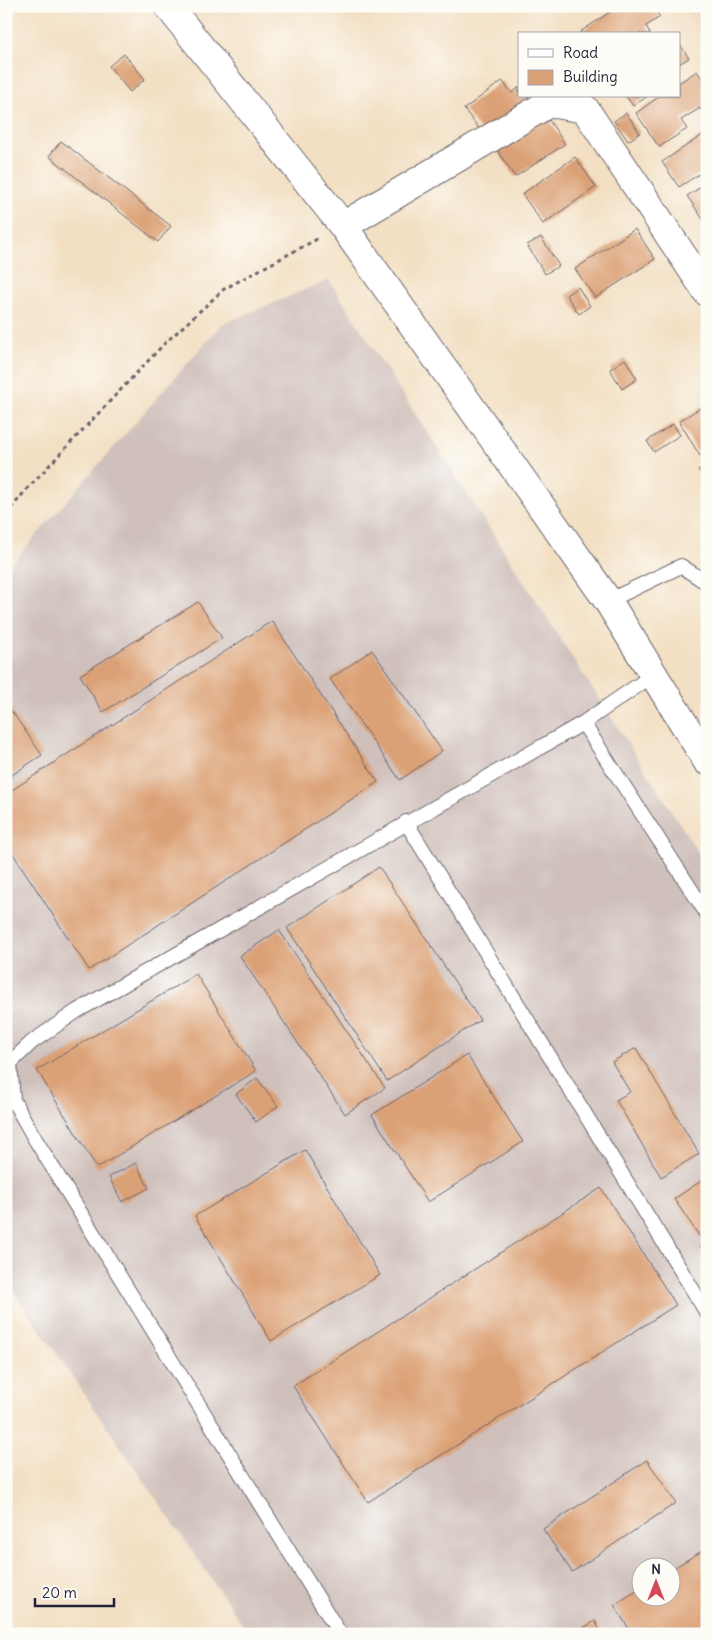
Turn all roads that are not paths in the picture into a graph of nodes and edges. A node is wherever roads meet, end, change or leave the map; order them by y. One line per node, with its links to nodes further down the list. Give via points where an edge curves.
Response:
1 (168, 6): 2 (main road)
2 (343, 226): 3 (main road, via 549,103 585,110); 5 (main road)
3 (707, 292)
4 (707, 583): 5 (lane, via 682,566)
5 (608, 601): 6 (main road)
6 (653, 675): 7 (lane); 8 (main road)
7 (583, 723): 9 (lane); 10 (lane)
8 (707, 761)
9 (406, 822): 11 (lane); 12 (lane, via 77,1011 32,1042 10,1063 13,1100 35,1139)
10 (707, 914)
11 (707, 1313)
12 (340, 1634)

